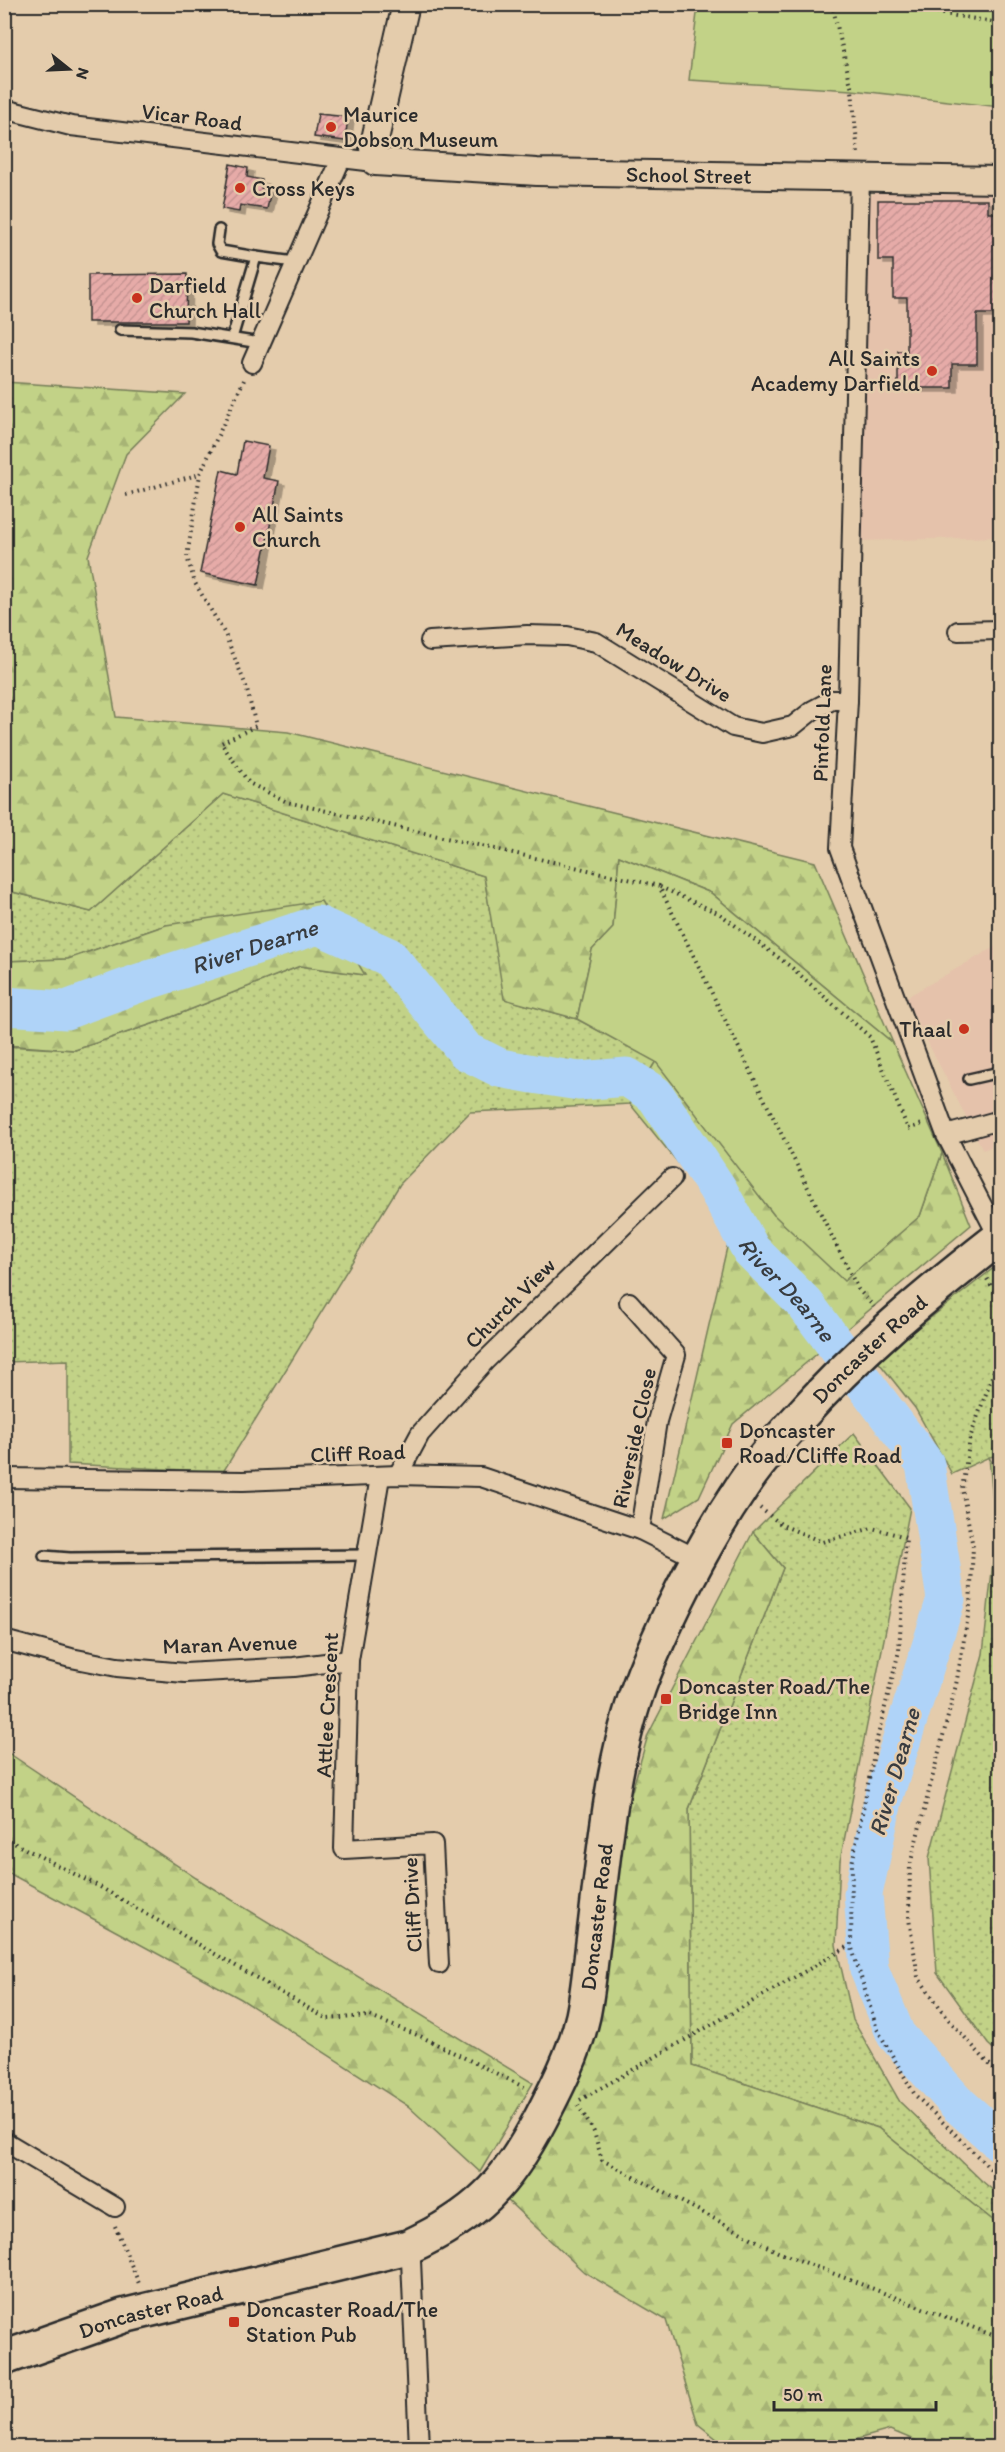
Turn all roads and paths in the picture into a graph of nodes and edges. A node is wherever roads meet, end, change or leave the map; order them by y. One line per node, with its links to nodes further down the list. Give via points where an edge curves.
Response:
1 (406, 4): 7 (street, via 373,148)
2 (832, 4): 8 (path, via 852,90)
3 (908, 4): 4 (path)
4 (1000, 23)
5 (4, 109): 6 (street, Vicar Road, via 71,126)
6 (341, 159): 7 (street, Vicar Road); 12 (street)
7 (375, 162): 8 (street, School Street, via 537,172)
8 (860, 178): 9 (street, School Street); 22 (street, Pinfold Lane)
9 (1000, 180)
10 (219, 230): 11 (lane, via 217,244 221,251)
11 (256, 257): 12 (lane); 14 (lane)
12 (296, 262): 15 (street)
13 (120, 330): 14 (lane, via 191,332)
14 (232, 338): 15 (lane)
15 (260, 343): 16 (street)
16 (252, 363): 17 (path)
17 (201, 474): 18 (path); 23 (path, via 187,557 195,584 225,634 246,686 256,726 221,742 249,783 287,802)
18 (126, 495)
19 (1000, 630): 20 (street)
20 (958, 631)
21 (430, 641): 22 (street, Meadow Drive, via 527,635 567,636 596,642 733,727 762,733 793,726 832,700)
22 (848, 700): 27 (street, Pinfold Lane, via 840,848)
23 (659, 886): 27 (path, via 720,914 791,967 870,1037 909,1129); 30 (path)
24 (1000, 1072): 25 (lane)
25 (969, 1079)
26 (1000, 1120): 27 (street)
27 (943, 1127): 29 (street, Pinfold Lane)
28 (672, 1178): 33 (street, Church View, via 485,1361 420,1434)
29 (1000, 1237): 35 (highway, Doncaster Road, via 875,1339 822,1392)
30 (858, 1289)
31 (629, 1302): 36 (street, Riverside Close, via 676,1356 657,1421)
32 (1000, 1354): 46 (path, via 970,1438 965,1469 962,1489 974,1547 970,1605 956,1685 910,1865 909,1919 918,1977 949,2020)
33 (389, 1476): 34 (street, Cliff Road, via 243,1481); 36 (street, Cliff Road, via 481,1477); 37 (street, Attlee Crescent)
34 (4, 1478)
35 (738, 1492): 39 (highway, Doncaster Road); 44 (path, via 782,1525 822,1542 872,1528 906,1537 899,1651 852,1864)
36 (640, 1530): 39 (street, Cliff Road)
37 (367, 1555): 38 (lane); 41 (street, Attlee Crescent)
38 (44, 1556)
39 (698, 1559): 47 (highway, Doncaster Road, via 648,1663 626,1728 583,2014 573,2052)
40 (8, 1641): 41 (street, Maran Avenue, via 117,1667 185,1673)
41 (350, 1660): 43 (street, Attlee Crescent, via 344,1849)
42 (4, 1838): 47 (path, via 100,1887 327,2019 368,2016 420,2036)
43 (433, 1844): 45 (street, Cliff Drive)
44 (851, 1945): 49 (path, via 877,2029 915,2095); 53 (path, via 576,2102 594,2132 602,2160 778,2252)
45 (439, 1964)
46 (1000, 2076)
47 (550, 2100): 51 (highway, Doncaster Road, via 516,2162 496,2189 441,2232)
48 (4, 2141): 50 (street)
49 (1000, 2178)
50 (110, 2204): 52 (path)
51 (408, 2247): 52 (highway, Doncaster Road); 56 (street)
52 (149, 2309): 54 (highway, Doncaster Road)
53 (1000, 2338)
54 (4, 2358)
55 (577, 2446): 57 (lane)
56 (419, 2448)
57 (548, 2448)

